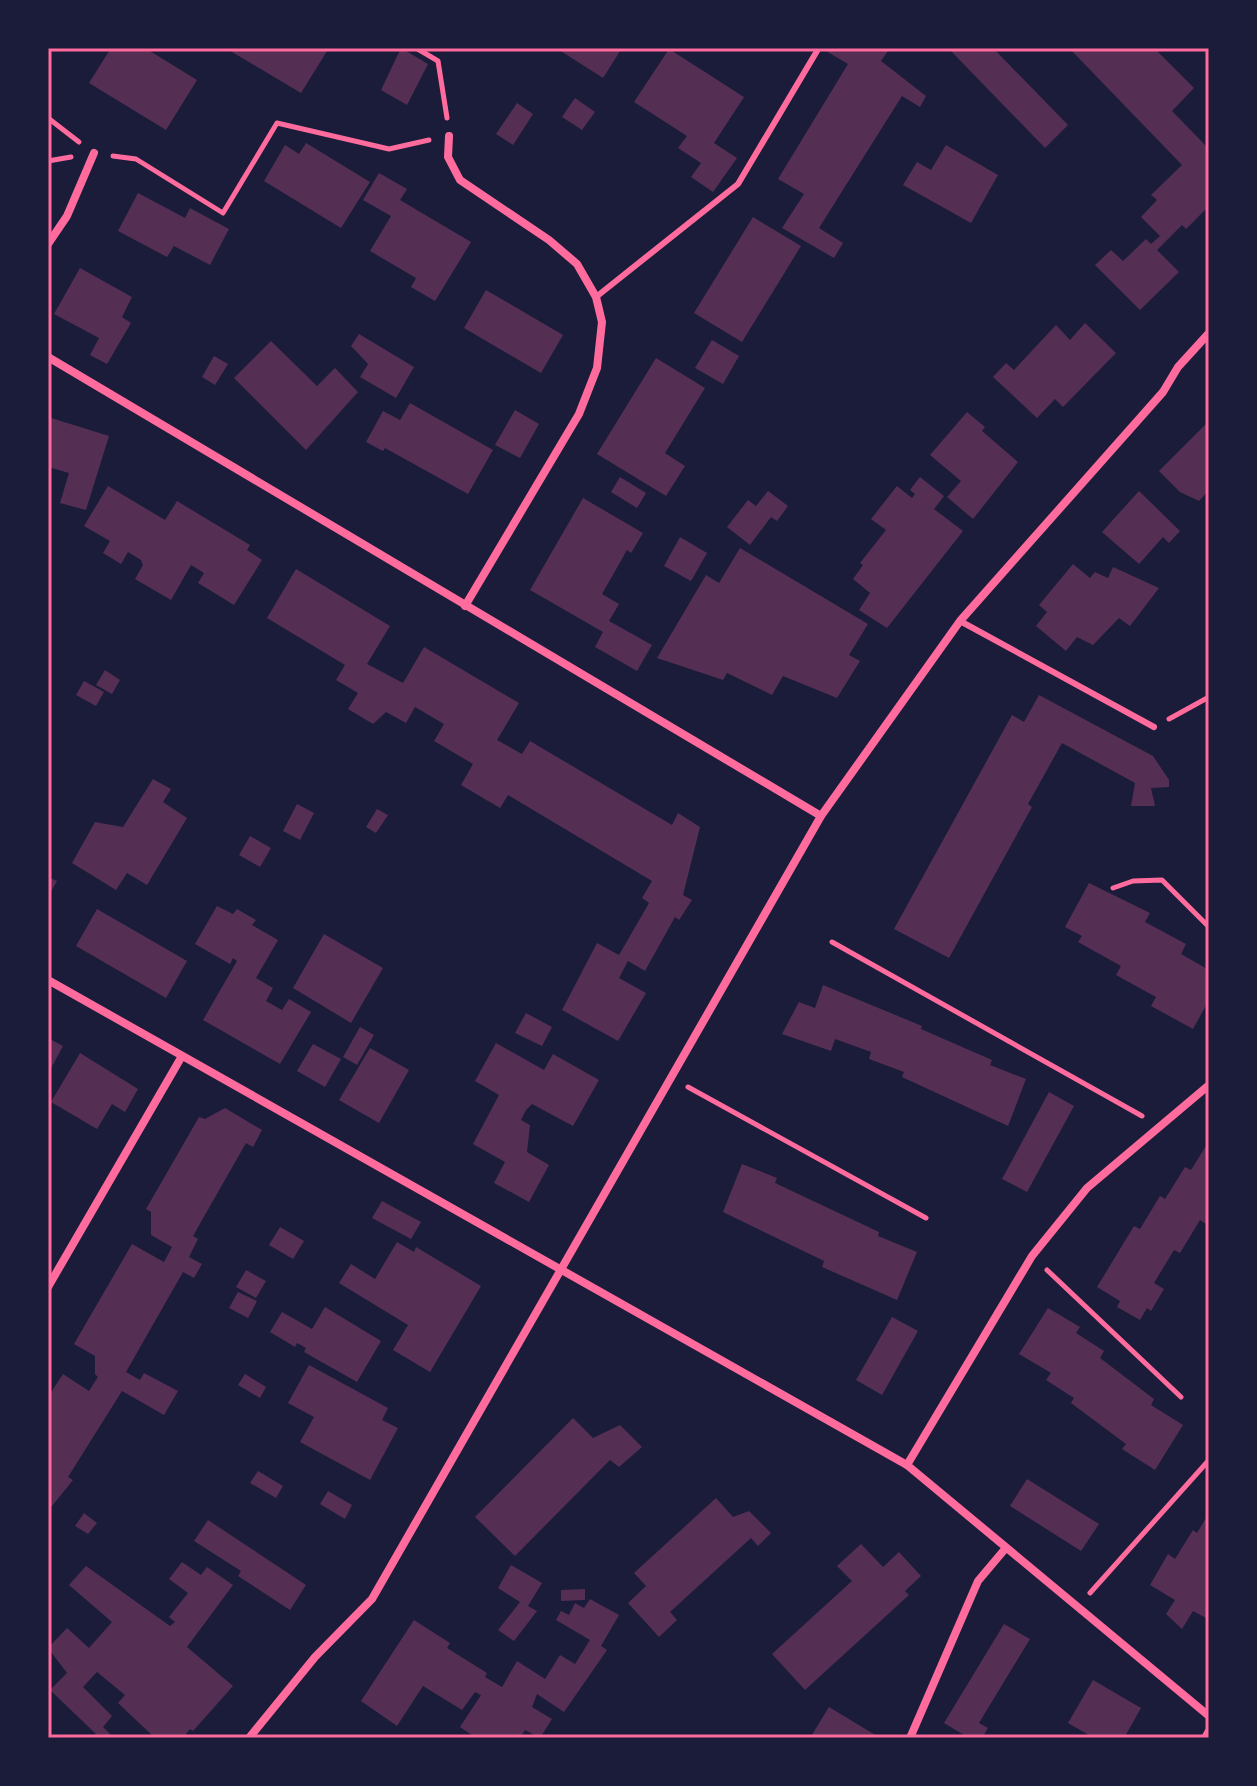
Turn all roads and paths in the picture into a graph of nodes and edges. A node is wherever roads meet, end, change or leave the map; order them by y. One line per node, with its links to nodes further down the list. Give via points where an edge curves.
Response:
1 (416, 48): 4 (path, via 438,61)
2 (817, 51): 7 (lane, via 738,184)
3 (48, 118): 5 (path)
4 (449, 136): 5 (path, via 389,149 277,123 223,213 136,159); 7 (street, via 448,157 460,180 564,251)
5 (94, 153): 6 (street, via 67,216)
6 (48, 244)
7 (596, 297): 10 (street, via 601,342 589,392)
8 (1209, 333): 11 (street)
9 (48, 357): 10 (street)
10 (465, 606): 14 (street)
11 (960, 621): 13 (lane); 14 (street)
12 (1209, 697): 13 (path)
13 (1154, 727)
14 (821, 816): 20 (street)
15 (1113, 888): 16 (path, via 1162,880)
16 (1209, 927)
17 (832, 942): 22 (path)
18 (48, 980): 19 (street)
19 (182, 1056): 25 (street); 26 (street)
20 (670, 1077): 23 (path); 25 (street)
21 (1209, 1085): 22 (street)
22 (1158, 1125): 24 (street, via 1087,1188)
23 (926, 1218)
24 (1032, 1256): 27 (path); 29 (street)
25 (559, 1270): 29 (street); 34 (street, via 372,1599 315,1657)
26 (48, 1287)
27 (1181, 1397)
28 (1209, 1460): 31 (path)
29 (907, 1465): 30 (street)
30 (1005, 1549): 31 (street); 35 (street, via 978,1581)
31 (1079, 1606): 32 (street)
32 (1209, 1716)
33 (1209, 1731): 36 (street)
34 (249, 1738)
35 (910, 1738)
36 (1205, 1738)

